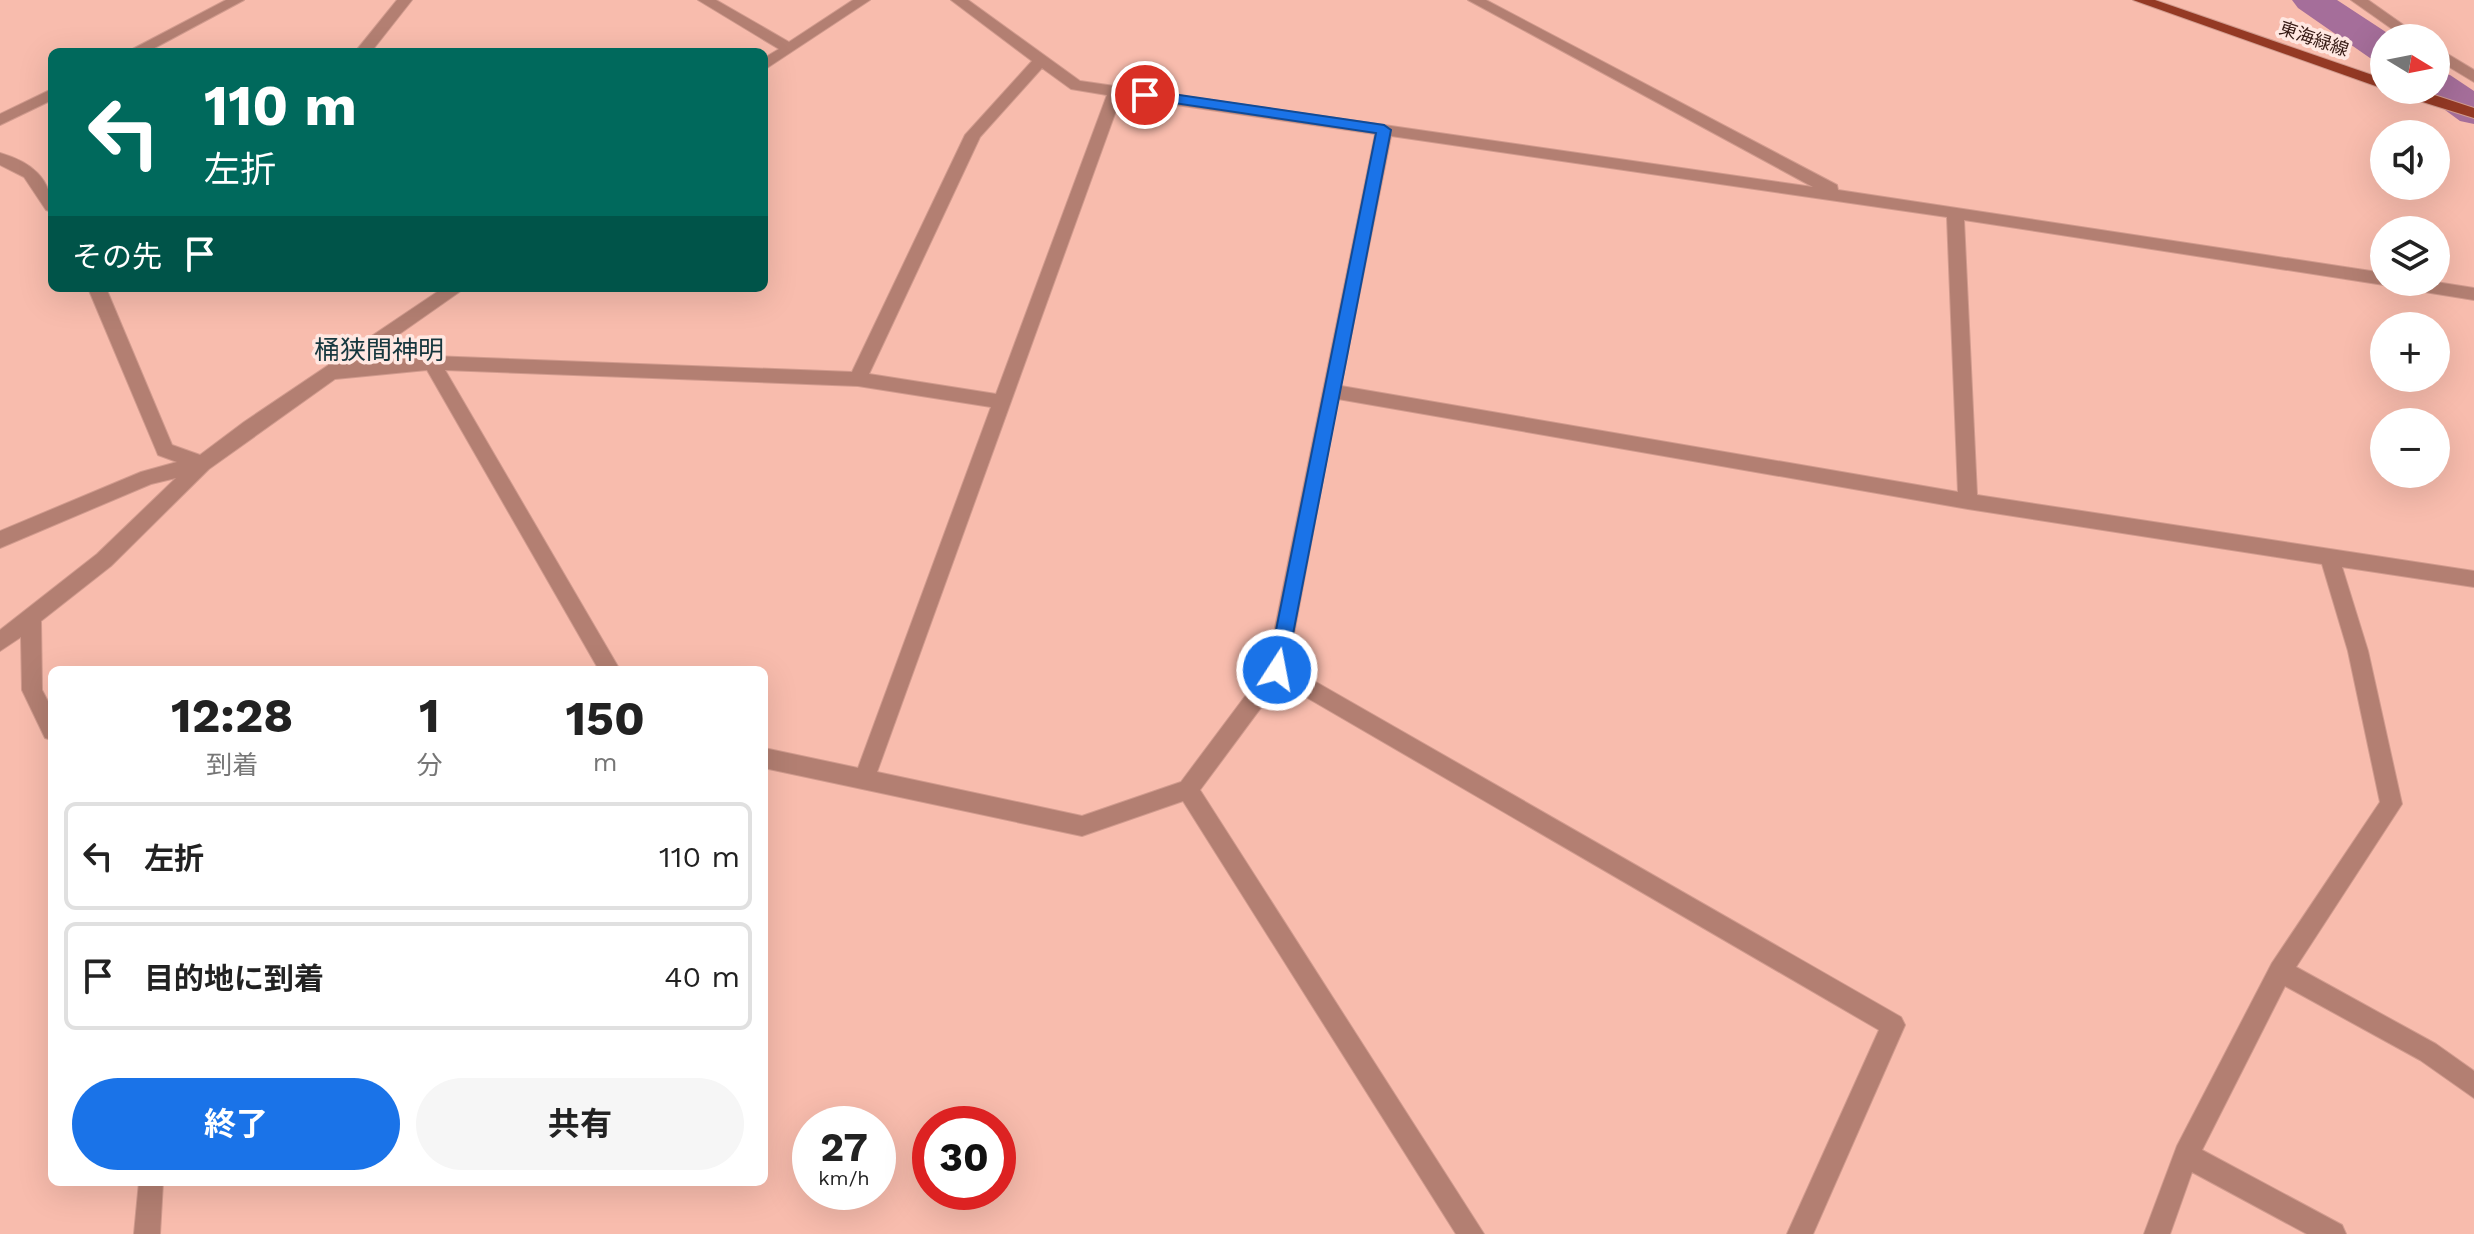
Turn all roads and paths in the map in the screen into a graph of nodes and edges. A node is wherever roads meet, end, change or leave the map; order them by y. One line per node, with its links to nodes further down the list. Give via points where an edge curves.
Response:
1 (237, 0): 11 (street)
2 (405, 0): 12 (street)
3 (705, 0): 10 (street)
4 (863, 0): 10 (street)
5 (958, 0): 13 (street)
6 (1475, 0): 25 (street)
7 (2140, 0): 17 (main road, 東海緑線)
8 (2358, 0): 9 (street)
9 (2394, 24)
10 (787, 47): 15 (street)
11 (143, 48)
12 (366, 48)
13 (1041, 60): 18 (street, via 1076,85); 35 (street, via 973,135)
14 (2450, 61): 16 (street)
15 (768, 62)
16 (2474, 77)
17 (2370, 79)
18 (1116, 90): 23 (street); 37 (street)
19 (48, 96): 22 (street)
20 (2446, 104): 21 (main road)
21 (2474, 113)
22 (0, 120)
23 (1384, 130): 25 (street); 36 (street)
24 (0, 158): 26 (street, via 30,173)
25 (1845, 197): 27 (street)
26 (48, 200)
27 (1955, 213): 28 (street); 39 (street)
28 (2370, 277)
29 (2450, 290): 32 (street)
30 (99, 292): 38 (street, via 165,450)
31 (450, 292): 34 (street)
32 (2474, 294)
33 (432, 363): 34 (street); 35 (street); 45 (street)
34 (332, 372): 38 (street)
35 (858, 379): 37 (street)
36 (1331, 391): 39 (street); 46 (street)
37 (1002, 402): 49 (street)
38 (202, 464): 40 (street, via 148,477); 43 (street, via 104,560)
39 (1968, 501): 41 (street)
40 (0, 540)
41 (2329, 556): 42 (street); 51 (street, via 2358,651 2391,804)
42 (2472, 582)
43 (31, 615): 44 (street); 47 (street, via 32,690)
44 (0, 642)
45 (608, 666)
46 (1277, 670): 50 (street); 57 (street, via 1893,1025)
47 (48, 723)
48 (768, 759): 49 (street)
49 (864, 780): 50 (street, via 1082,826)
50 (1188, 789): 56 (street)
51 (2280, 971): 52 (street, via 2428,1052); 53 (street)
52 (2474, 1086)
53 (2186, 1155): 58 (street); 59 (street)
54 (151, 1186): 55 (street)
55 (147, 1234)
56 (1471, 1234)
57 (1800, 1234)
58 (2157, 1234)
59 (2333, 1234)

